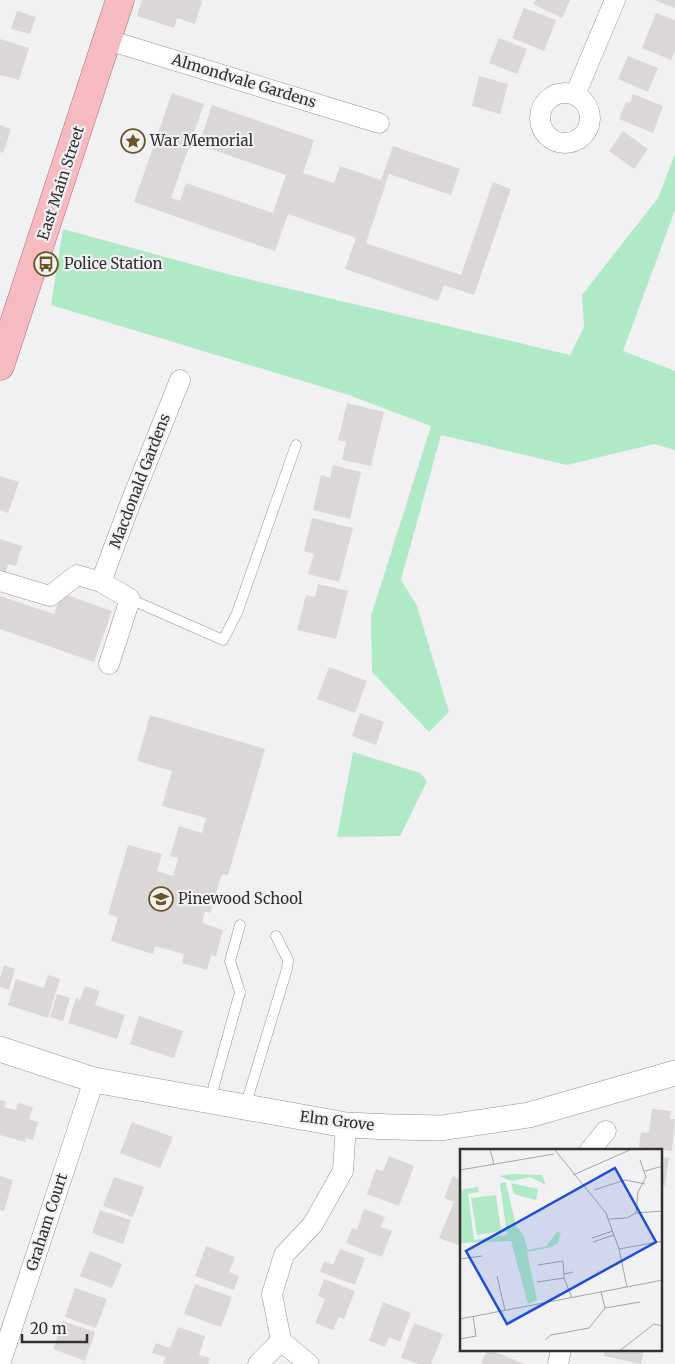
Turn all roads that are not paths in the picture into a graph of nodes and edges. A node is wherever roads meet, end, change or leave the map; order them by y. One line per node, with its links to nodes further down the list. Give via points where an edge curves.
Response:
1 (120, 0): 3 (main road, East Main Street)
2 (615, 0): 4 (street)
3 (108, 40): 5 (street, Almondvale Gardens); 6 (main road, East Main Street)
4 (575, 95)
5 (379, 123)
6 (0, 366)
7 (180, 380): 10 (street, Macdonald Gardens)
8 (296, 446): 11 (lane, via 237,613 223,640)
9 (0, 580): 10 (street, via 50,596 77,575)
10 (101, 582): 11 (street)
11 (130, 599): 12 (street)
12 (108, 664)
13 (240, 925): 18 (lane, via 230,961 240,992)
14 (276, 936): 19 (lane, via 288,960 287,969)
15 (0, 1049): 17 (street, Elm Grove)
16 (675, 1073): 20 (street, Elm Grove, via 529,1115 441,1128)
17 (94, 1080): 18 (street, Elm Grove); 24 (street, Graham Court)
18 (210, 1101): 19 (street, Elm Grove)
19 (245, 1107): 20 (street, Elm Grove)
20 (346, 1125): 23 (street, via 343,1171 313,1224 284,1255 272,1294)
21 (606, 1130): 22 (street)
22 (591, 1149)
23 (281, 1341): 25 (street); 26 (street)
24 (0, 1364)
25 (258, 1364)
26 (309, 1364)

